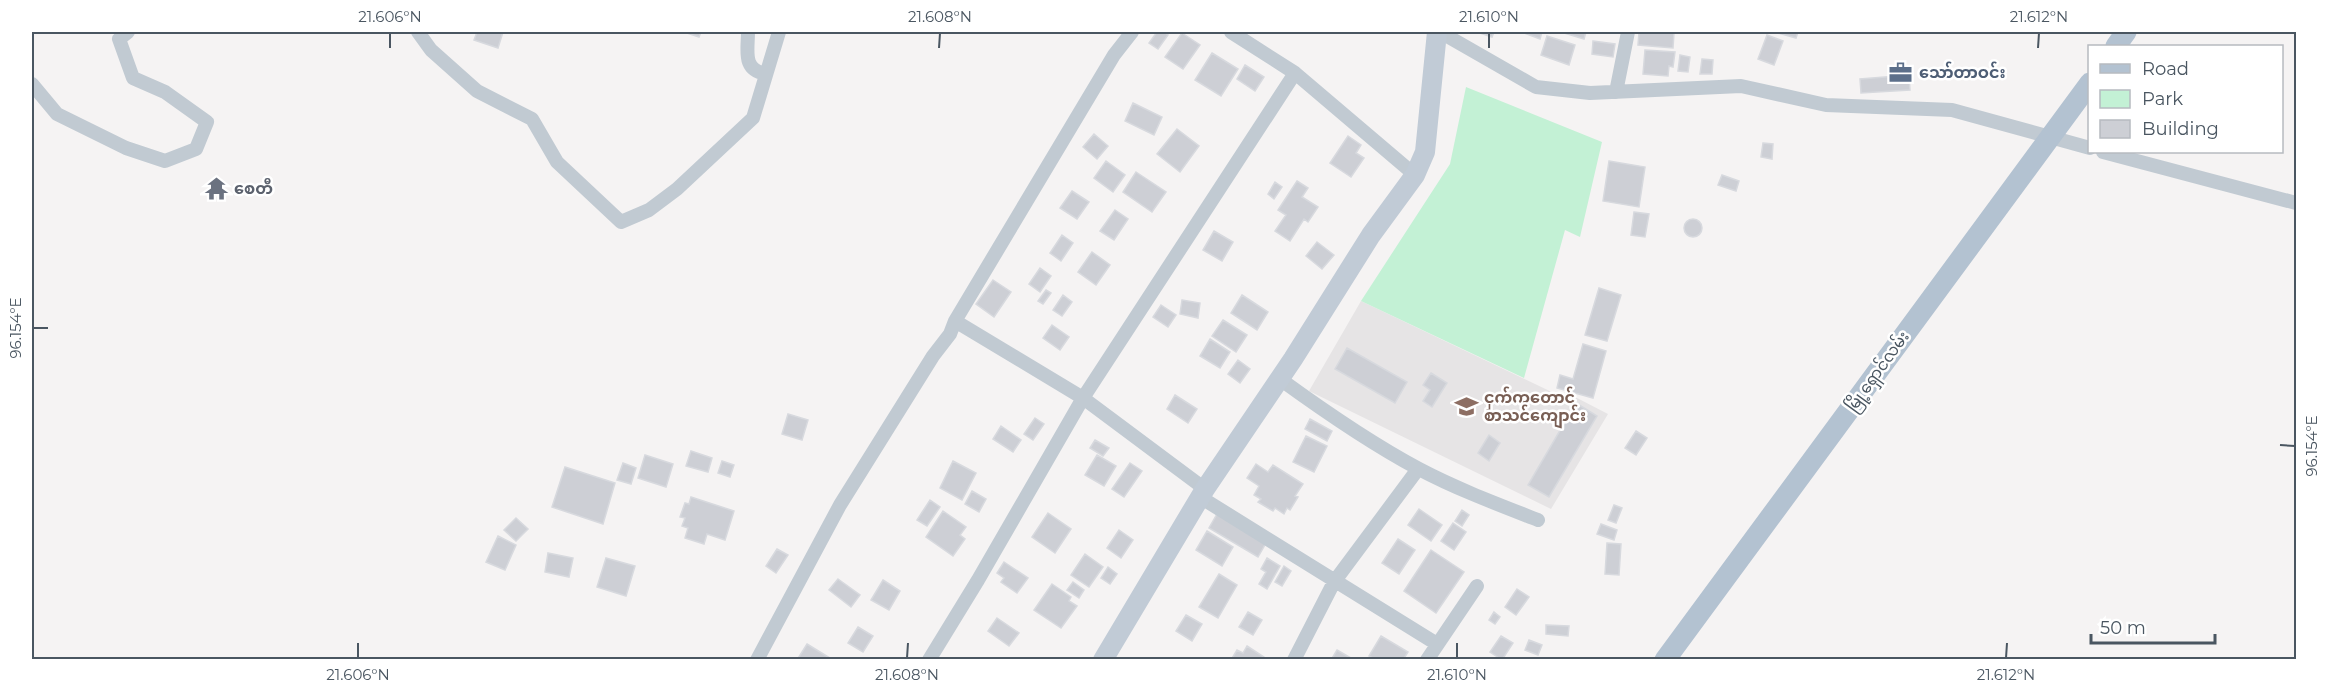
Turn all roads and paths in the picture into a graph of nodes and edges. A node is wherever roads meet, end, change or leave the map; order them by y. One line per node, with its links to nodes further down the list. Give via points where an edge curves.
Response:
1 (128, 32): 13 (street, via 119,39 133,78 165,92 207,122 196,149 165,161 126,148 57,114)
2 (418, 32): 12 (street, via 431,50 477,91 532,119 557,162 621,222 649,210 677,189 753,118)
3 (748, 32): 12 (street, via 751,68)
4 (779, 32): 12 (street)
5 (1132, 32): 21 (street, via 1114,55)
6 (1231, 32): 11 (street)
7 (1439, 32): 15 (street, via 1536,87); 19 (main road, via 1425,152)
8 (1628, 32): 15 (street)
9 (2126, 32): 10 (main road)
10 (2116, 45)
11 (1295, 73): 19 (street); 23 (street)
12 (766, 74)
13 (32, 84)
14 (2088, 86): 16 (main road, မြို့ရှောင်လမ်း)
15 (1616, 92): 16 (street, via 1741,86 1826,105 1952,110)
16 (2048, 138): 17 (street); 35 (main road, မြို့ရှောင်လမ်း)
17 (2088, 148)
18 (2107, 153): 20 (street)
19 (1415, 176): 22 (main road, via 1371,235)
20 (2296, 203)
21 (955, 321): 23 (street); 30 (street, via 840,505)
22 (1280, 378): 24 (street, via 1342,424); 25 (main road)
23 (1083, 398): 25 (street); 31 (street)
24 (1418, 468): 26 (street); 27 (street)
25 (1203, 493): 27 (street); 32 (main road)
26 (1538, 520)
27 (1335, 582): 29 (street); 33 (street)
28 (1477, 586): 29 (street)
29 (1437, 644): 34 (street)
30 (757, 660)
31 (929, 660)
32 (1103, 660)
33 (1294, 660)
34 (1427, 660)
35 (1665, 660)

